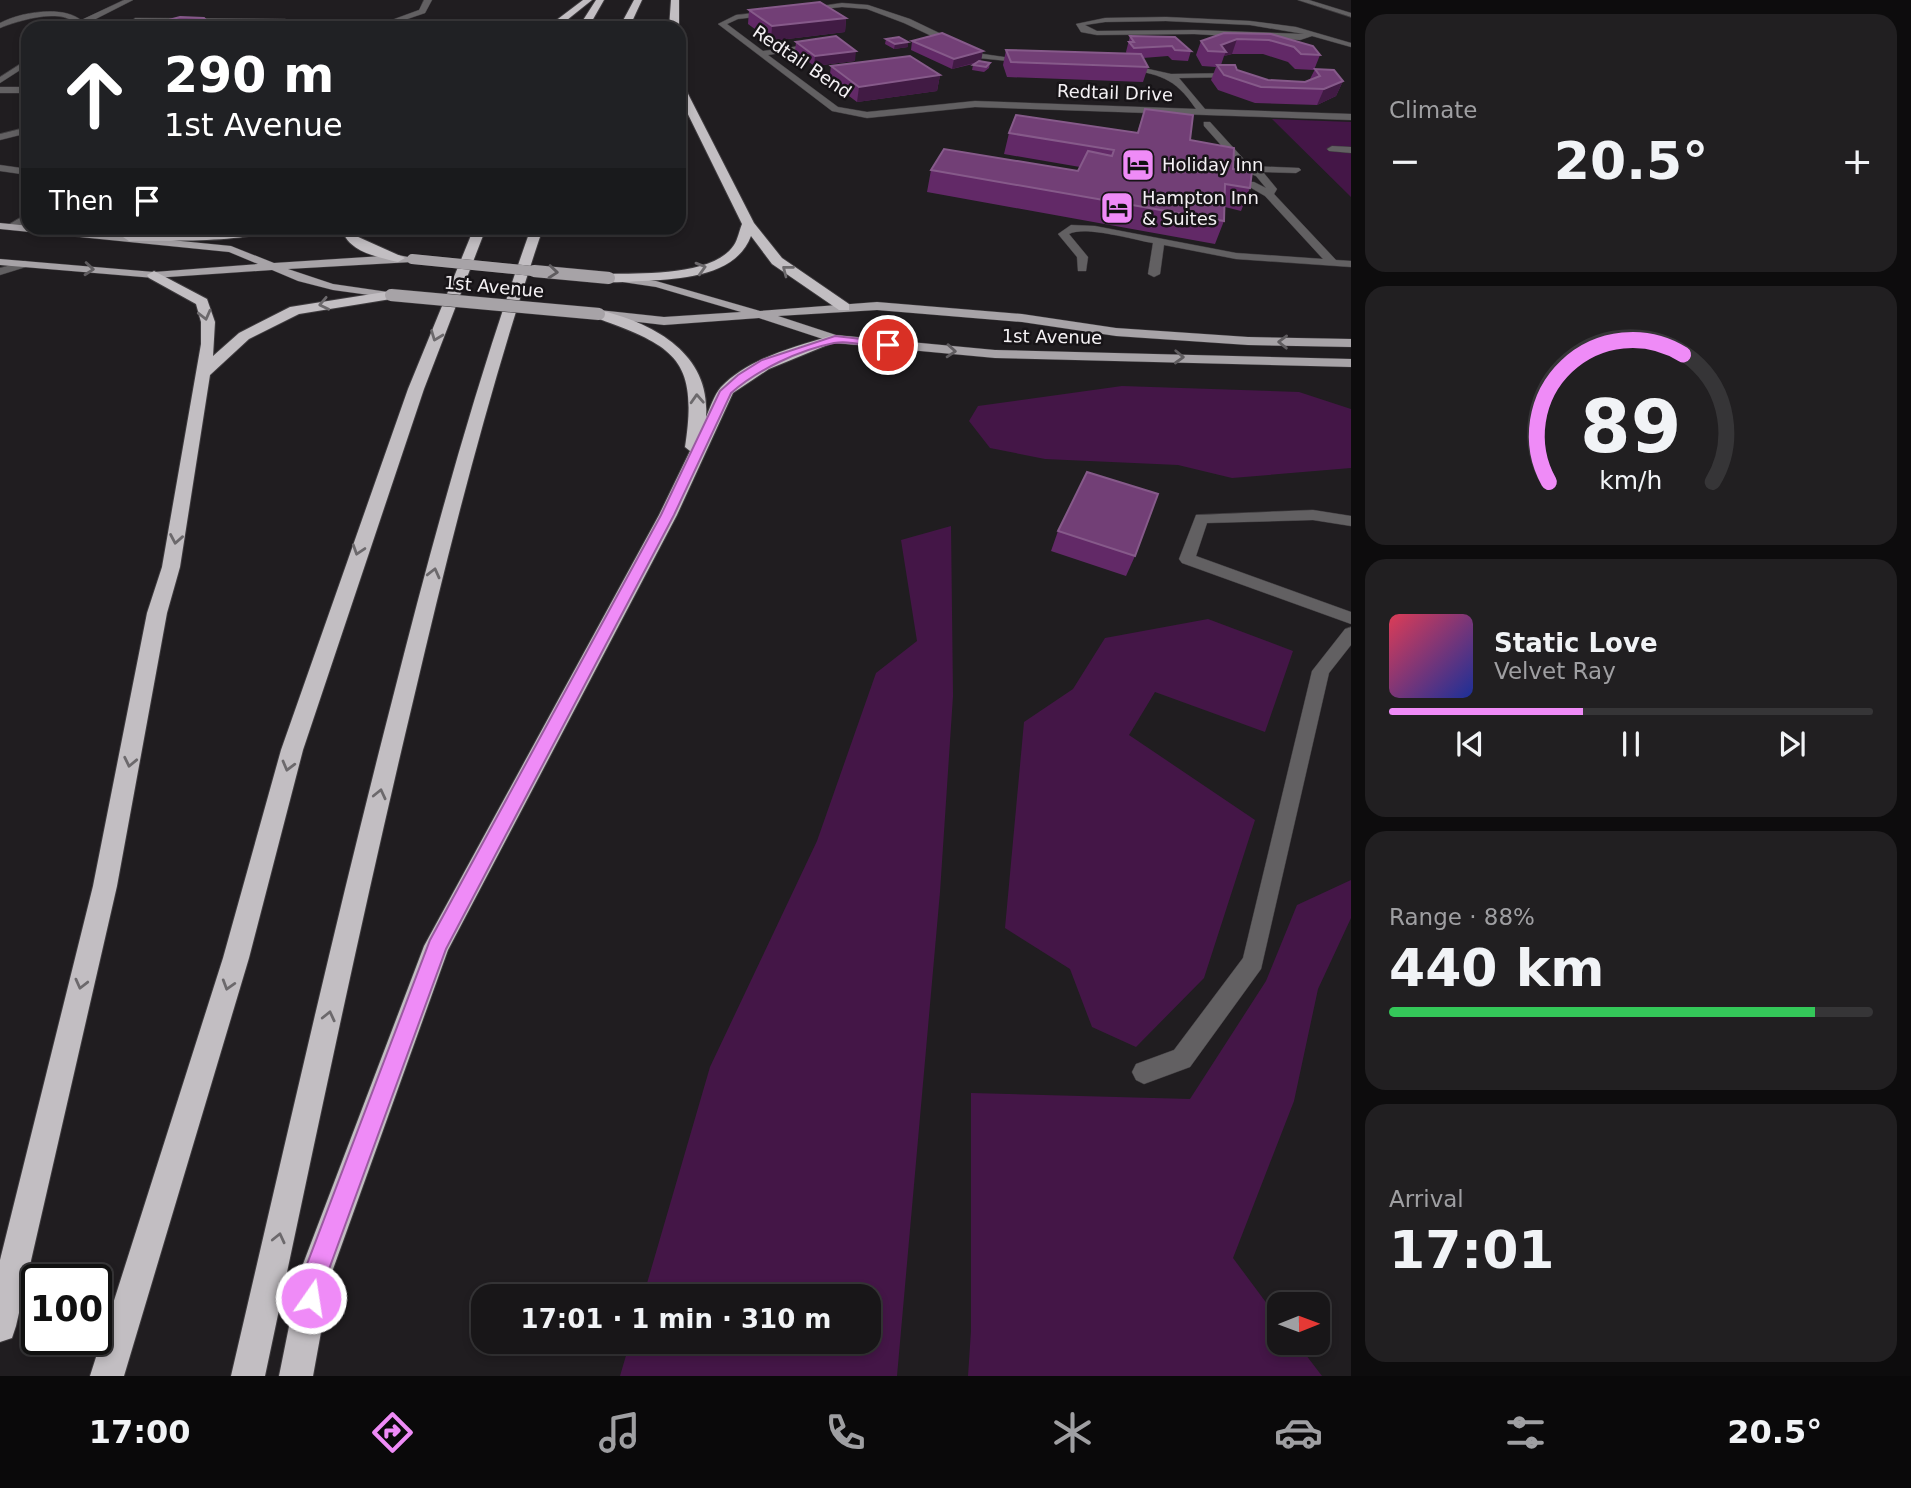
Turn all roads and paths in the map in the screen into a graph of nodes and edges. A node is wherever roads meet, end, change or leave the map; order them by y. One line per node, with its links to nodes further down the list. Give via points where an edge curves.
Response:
1 (129, 0): 12 (street)
2 (428, 0): 15 (street, via 422,11)
3 (587, 0): 16 (highway)
4 (600, 0): 17 (highway)
5 (638, 0): 18 (highway)
6 (675, 0): 19 (highway)
7 (1302, 0): 10 (street)
8 (789, 11): 25 (street, Redtail Bend, via 868,7 981,56)
9 (776, 12): 24 (street, Redtail Bend, via 736,17 722,24)
10 (1351, 15)
11 (74, 21): 20 (street, via 72,16 45,15)
12 (89, 21)
13 (137, 21): 14 (street)
14 (285, 21)
15 (394, 21)
16 (560, 21)
17 (587, 21)
18 (628, 21)
19 (674, 21)
20 (0, 26)
21 (1311, 34): 21 (street, via 1279,26 1188,19 1080,24 1097,33 1300,38); 23 (street)
22 (818, 45): 24 (street)
23 (1351, 45)
24 (760, 54): 35 (street, Redtail Bend, via 835,109)
25 (1044, 61)
26 (1114, 64): 28 (street)
27 (21, 66): 30 (street)
28 (1172, 76): 29 (street); 34 (street, via 1187,88)
29 (1237, 76)
30 (0, 81)
31 (0, 90): 32 (street)
32 (21, 90)
33 (686, 100): 49 (highway)
34 (1202, 111): 35 (street, Redtail Drive, via 975,104); 36 (street, Redtail Drive)
35 (878, 114)
36 (1351, 117)
37 (1207, 124): 45 (street)
38 (21, 132): 39 (street)
39 (0, 138)
40 (1332, 149): 41 (street)
41 (1351, 150)
42 (0, 168): 44 (street)
43 (1296, 170): 45 (street)
44 (21, 171)
45 (1245, 172): 47 (street, via 1259,174 1272,189)
46 (1251, 184): 47 (street)
47 (1269, 194): 63 (street)
48 (21, 221): 51 (street)
49 (748, 224): 71 (highway, one-way to 49, via 677,274 707,267 739,248); 73 (highway, one-way to 49, via 776,261)
50 (0, 226): 51 (main road, 1st Avenue)
51 (12, 228): 52 (main road, 1st Avenue); 58 (main road)
52 (21, 229)
53 (103, 235): 59 (main road, 1st Avenue)
54 (194, 235): 59 (highway)
55 (349, 235): 61 (highway, via 362,246)
56 (477, 235): 86 (highway, one-way to 86, via 416,389 300,724 236,958)
57 (535, 235): 87 (highway, one-way to 57, via 402,698 484,391)
58 (0, 236)
59 (129, 237): 66 (main road, 1st Avenue, via 231,249)
60 (1159, 242): 63 (street, via 1236,256); 67 (street, via 1071,228 1063,234 1083,257); 69 (street)
61 (405, 258): 66 (main road, 1st Avenue); 71 (main road, 1st Avenue, one-way to 71, bridge)
62 (0, 262): 64 (main road, 1st Avenue)
63 (1332, 262): 65 (street)
64 (24, 264): 68 (street); 70 (main road, 1st Avenue, one-way to 70)
65 (1351, 264)
66 (272, 265): 70 (main road, 1st Avenue); 72 (main road, 1st Avenue, via 333,287)
67 (1082, 269)
68 (0, 272)
69 (1154, 274)
70 (154, 275): 79 (highway, one-way to 79, via 201,302 208,322)
71 (609, 278): 74 (main road, 1st Avenue, via 656,284)
72 (391, 295): 75 (main road, 1st Avenue, bridge); 79 (highway, one-way to 79, via 295,310 244,336)
73 (844, 307): 74 (main road, 1st Avenue); 77 (main road, 1st Avenue, one-way to 73, via 1130,333 914,308)
74 (758, 313): 75 (main road, 1st Avenue, via 664,321); 76 (main road, 1st Avenue)
75 (599, 314): 80 (highway, one-way to 75, via 699,401 695,378 684,357 647,332)
76 (835, 339): 78 (main road, 1st Avenue, one-way to 78, via 995,354); 80 (highway, via 766,363 726,391)
77 (1351, 343)
78 (1351, 363)
79 (203, 374): 85 (highway, one-way to 85, via 171,566 157,613 105,886)
80 (691, 466): 88 (highway, via 437,946 316,1272)
81 (1351, 521): 82 (street, via 1313,514 1201,517 1187,559)
82 (1351, 618)
83 (1351, 633): 84 (street, via 1321,671 1252,962 1182,1059)
84 (1144, 1072)
85 (0, 1326)
86 (107, 1376)
87 (248, 1376)
88 (296, 1376)

